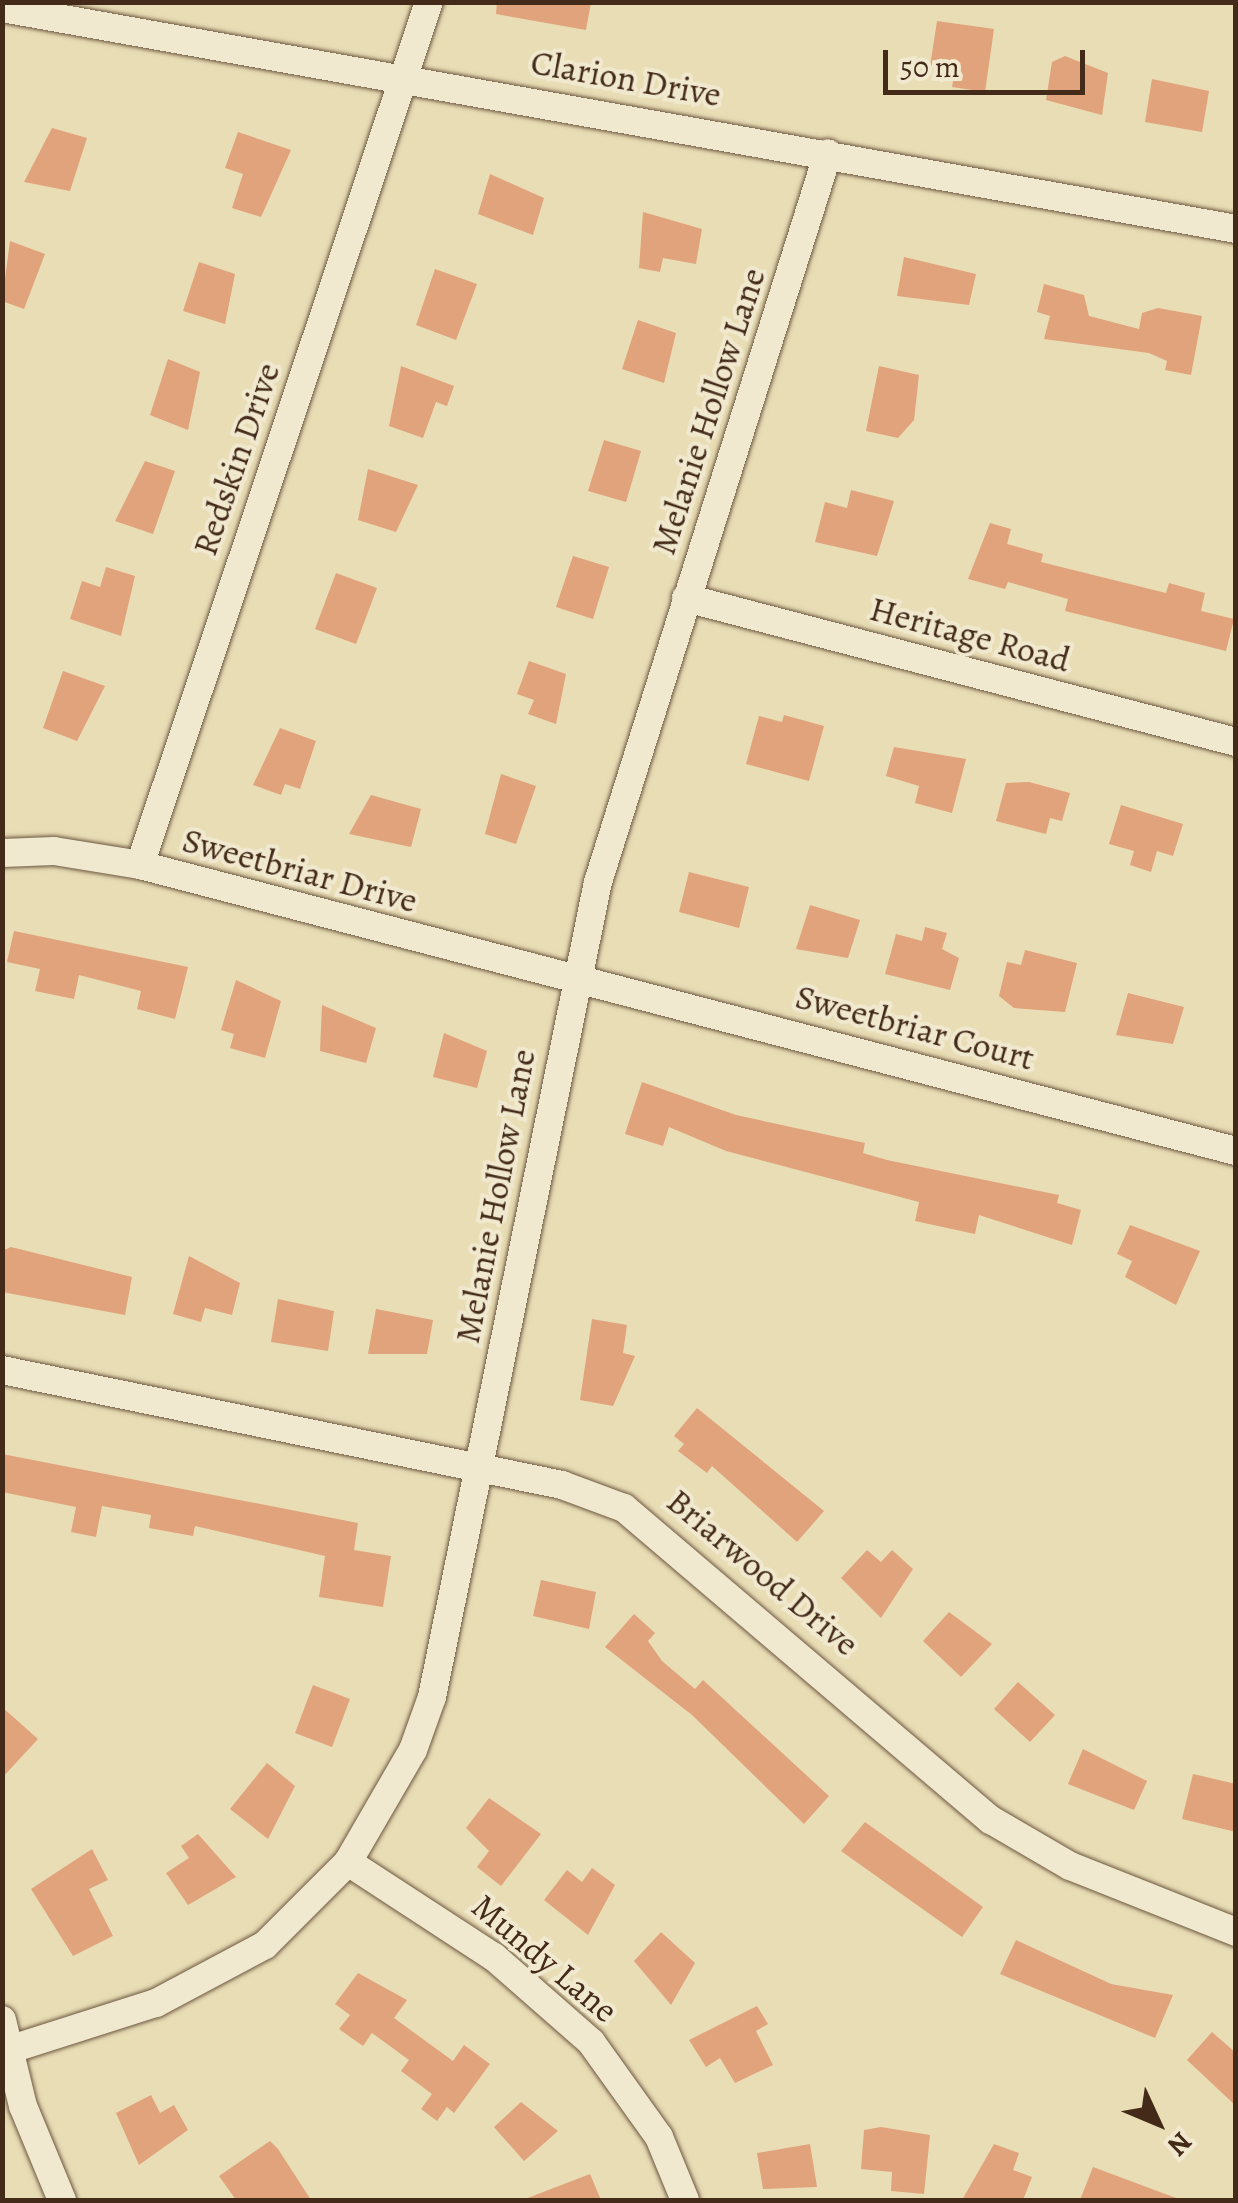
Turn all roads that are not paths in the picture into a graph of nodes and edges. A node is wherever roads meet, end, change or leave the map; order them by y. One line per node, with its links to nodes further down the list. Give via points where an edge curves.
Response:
1 (429, 2): 3 (street, Redskin Drive)
2 (2, 8): 3 (street, Clarion Drive)
3 (404, 76): 4 (street, Clarion Drive); 9 (street, Redskin Drive)
4 (828, 154): 5 (street, Clarion Drive); 6 (street, Melanie Hollow Lane)
5 (1236, 229)
6 (686, 598): 7 (street, Heritage Road); 10 (street, Melanie Hollow Lane)
7 (1236, 742)
8 (2, 854): 9 (street, Sweetbriar Drive, via 54,850)
9 (140, 865): 10 (street, Sweetbriar Drive)
10 (576, 978): 11 (street, Sweetbriar Court); 13 (street, Melanie Hollow Lane)
11 (1236, 1150)
12 (2, 1370): 13 (street, Briarwood Drive)
13 (479, 1467): 14 (street, Melanie Hollow Lane, via 432,1697 383,1810); 15 (street, Briarwood Drive, via 624,1508 990,1820 1070,1866)
14 (348, 1862): 17 (street, Melanie Hollow Lane, via 291,1923 218,1973); 19 (street, Mundy Lane, via 494,1956 591,2042 659,2137)
15 (1236, 1932)
16 (2, 2020): 17 (street)
17 (7, 2051): 18 (street)
18 (62, 2200)
19 (685, 2200)

